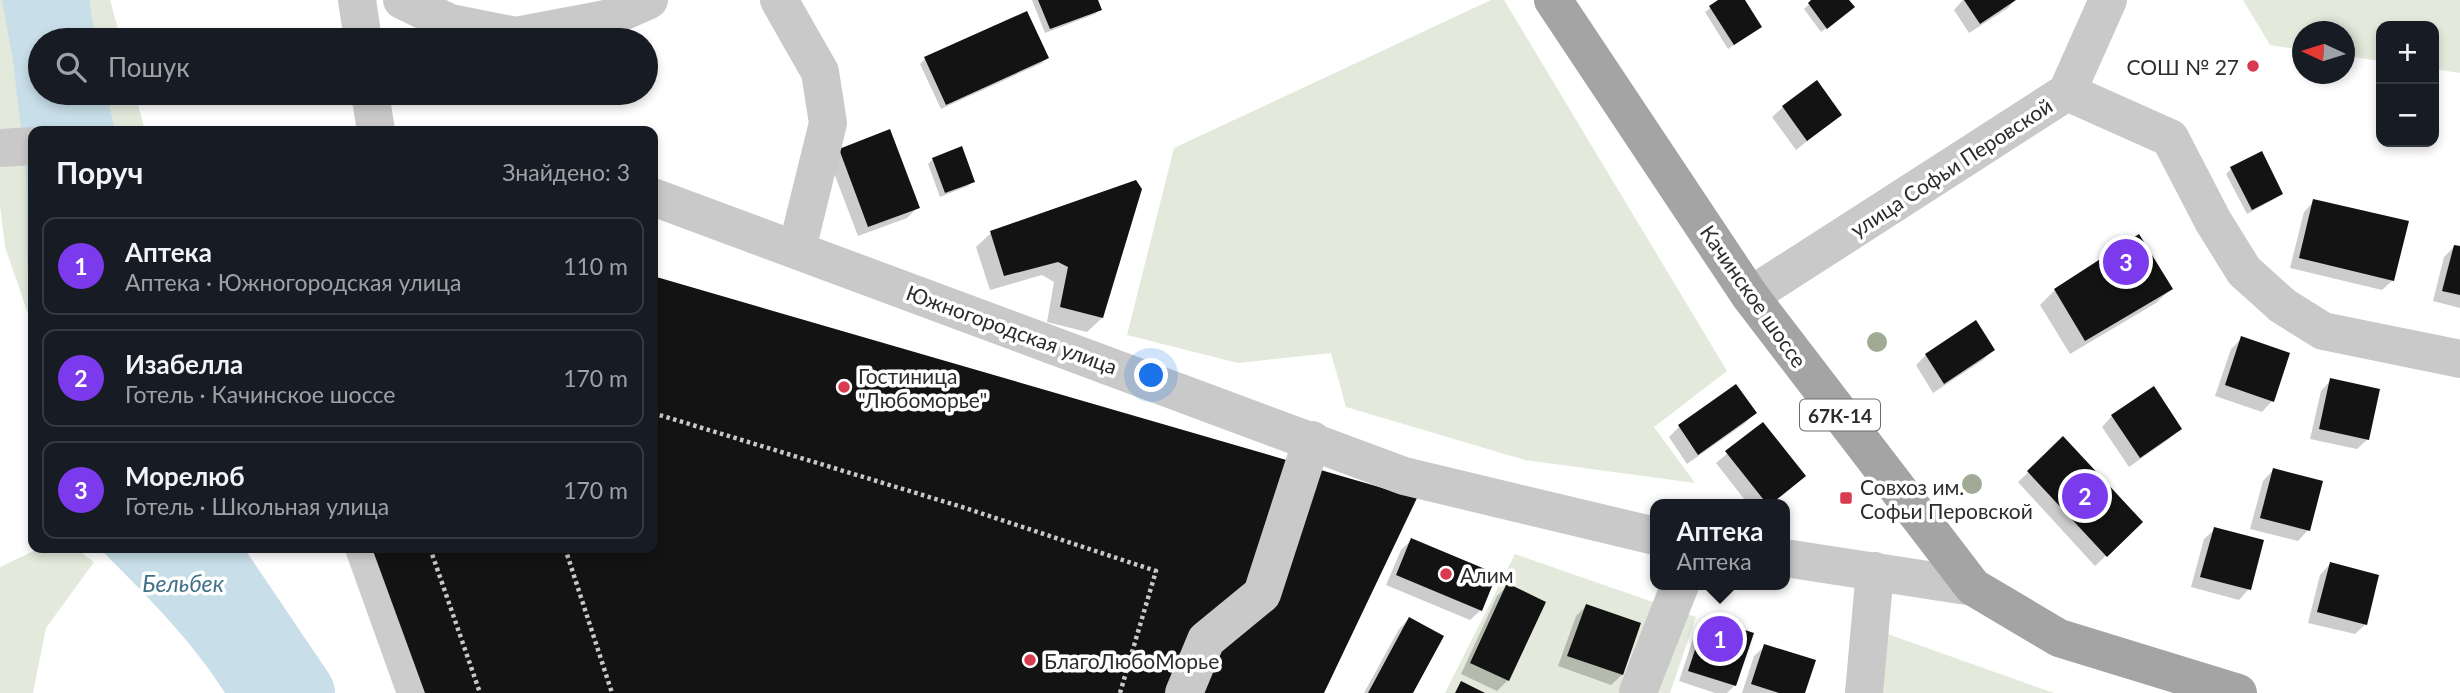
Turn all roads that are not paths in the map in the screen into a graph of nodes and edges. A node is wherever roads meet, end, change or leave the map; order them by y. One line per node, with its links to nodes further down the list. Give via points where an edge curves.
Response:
1 (358, 0): 7 (street)
2 (402, 0): 8 (street, via 450,23)
3 (649, 0): 9 (street, via 606,19)
4 (779, 0): 16 (street, via 820,72 828,123)
5 (1553, 0): 17 (main road, Качинское шоссе / 67К-14)
6 (2108, 0): 10 (street, улица Софьи Перовской)
7 (362, 28)
8 (475, 28)
9 (558, 28)
10 (2067, 92): 17 (street, улица Софьи Перовской); 18 (street, via 2170,138 2245,271 2283,306 2323,331)
11 (372, 105): 12 (street)
12 (375, 126)
13 (28, 146): 14 (street)
14 (0, 148)
15 (658, 199): 16 (street, Южногородская улица)
16 (797, 249): 19 (street, Южногородская улица)
17 (1750, 296): 23 (main road, Качинское шоссе / 67К-14)
18 (2460, 359)
19 (1312, 440): 20 (street, Южногородская улица, via 1404,476); 26 (street, via 1262,594 1206,640)
20 (1650, 535)
21 (1790, 559): 22 (street)
22 (1875, 571): 23 (street); 27 (street)
23 (1973, 587): 28 (main road, Качинское шоссе / 67К-14, via 2059,638)
24 (1678, 590): 25 (street)
25 (1638, 692)
26 (1184, 693)
27 (1864, 693)
28 (2238, 693)

